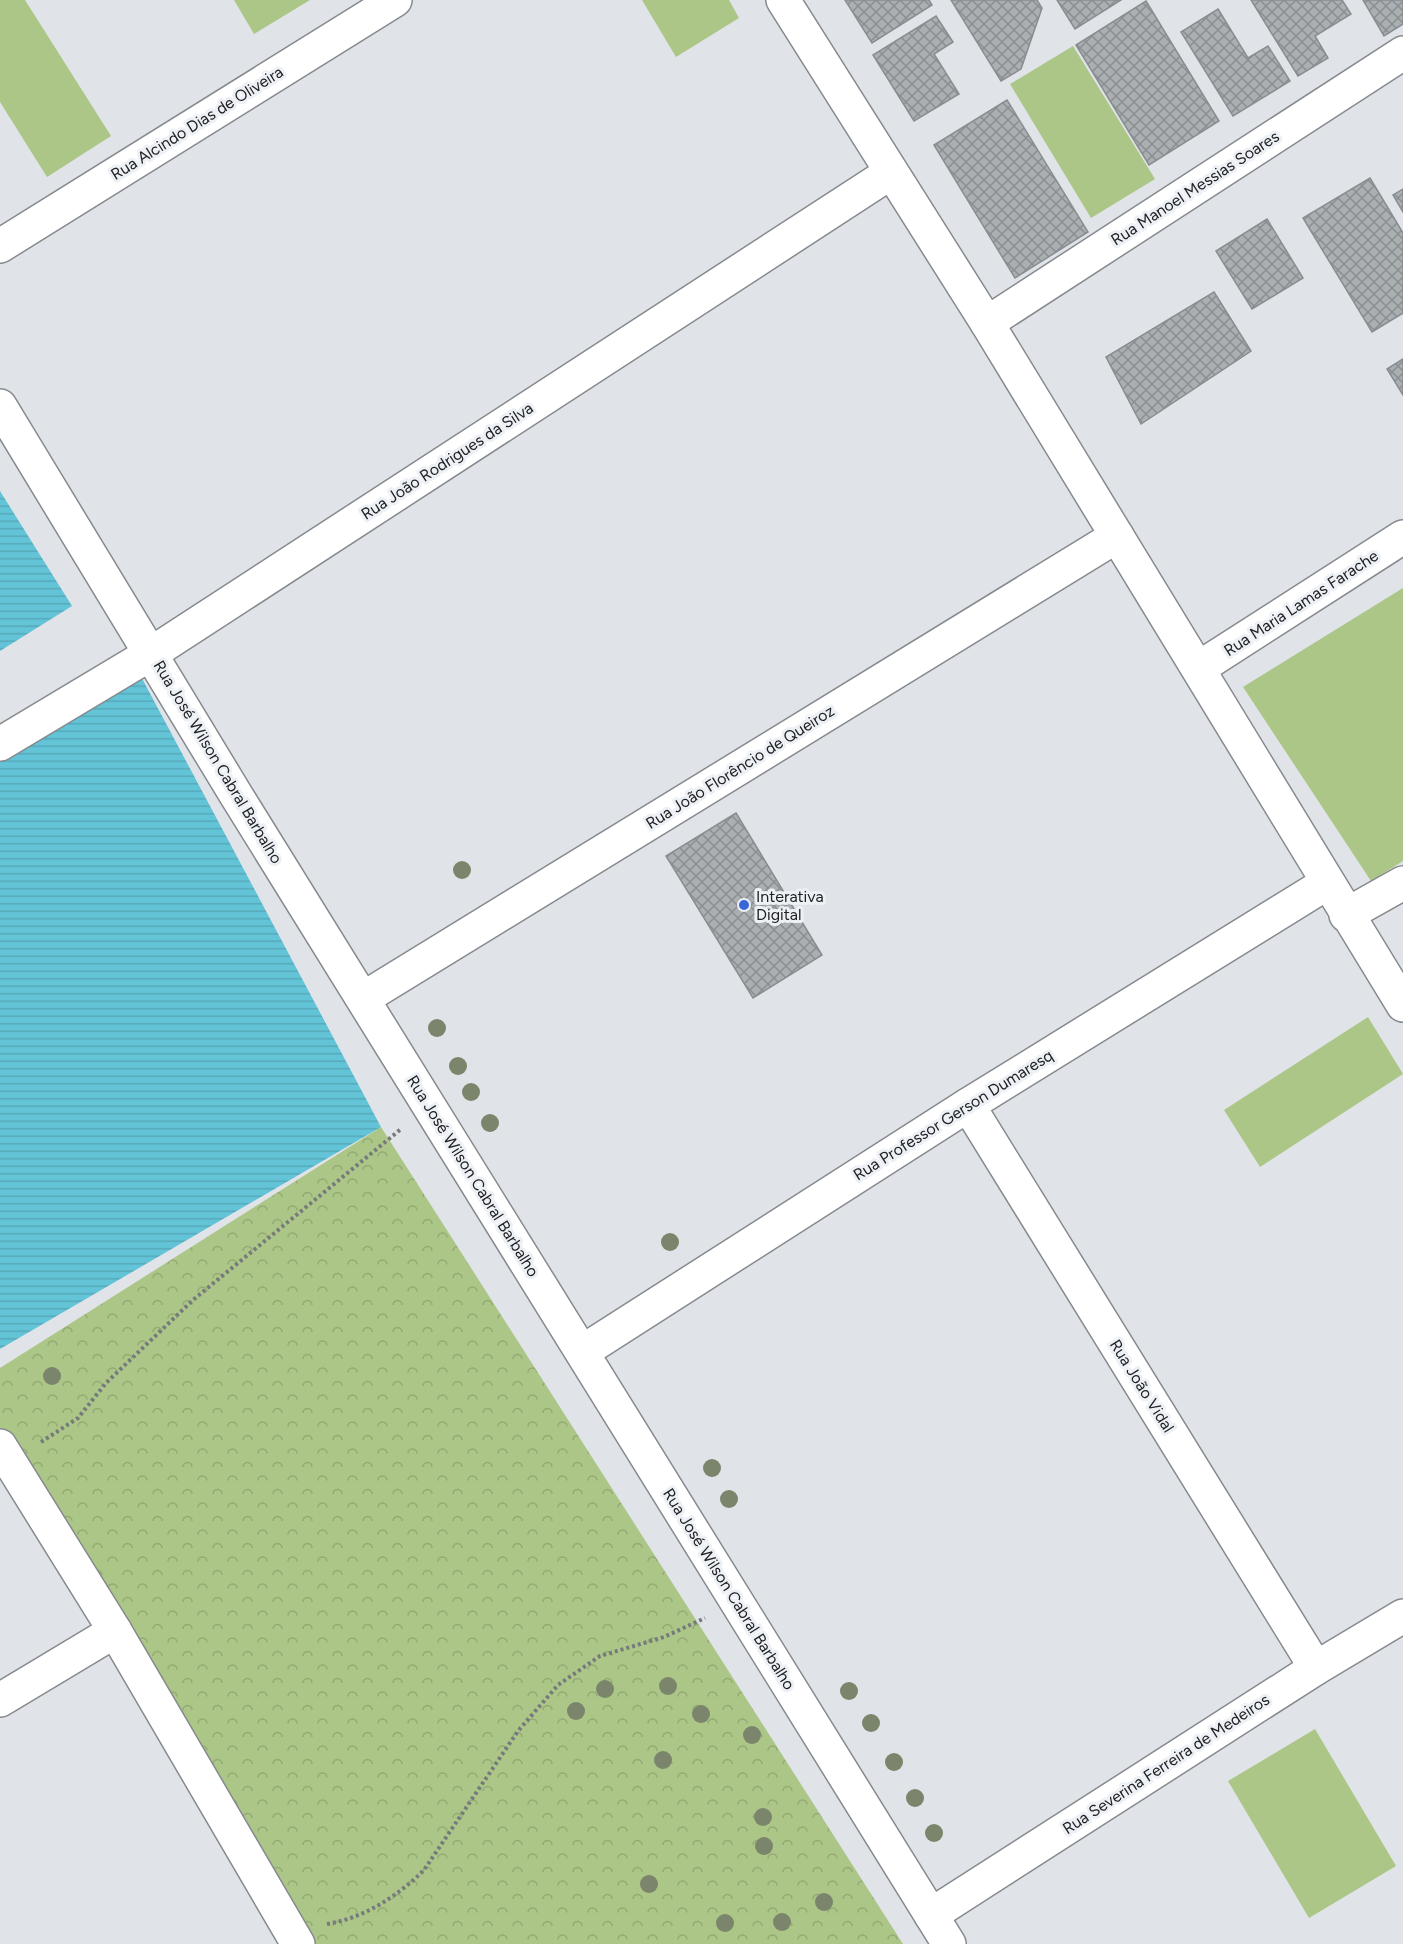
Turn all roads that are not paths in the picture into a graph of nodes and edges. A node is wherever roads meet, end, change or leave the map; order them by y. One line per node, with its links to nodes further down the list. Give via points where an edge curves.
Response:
1 (394, 0): 5 (street, Rua Alcindo Dias de Oliveira)
2 (783, 0): 4 (street)
3 (1403, 53): 6 (street, Rua Manoel Messias Soares)
4 (890, 172): 6 (street); 10 (street, Rua João Rodrigues da Silva)
5 (0, 246)
6 (987, 323): 8 (street)
7 (0, 406): 10 (street, Rua José Wilson Cabral Barbalho)
8 (1117, 536): 11 (street); 16 (street, Rua João Florêncio de Queiroz)
9 (1403, 537): 11 (street, Rua Maria Lamas Farache)
10 (152, 653): 12 (street, Rua João Rodrigues da Silva); 16 (street, Rua José Wilson Cabral Barbalho)
11 (1199, 668): 13 (street)
12 (0, 744)
13 (1327, 883): 15 (street); 18 (street, Rua Professor Gerson Dumaresq)
14 (1403, 883): 15 (street)
15 (1346, 915): 17 (street)
16 (364, 998): 19 (street, Rua José Wilson Cabral Barbalho)
17 (1403, 1005)
18 (968, 1104): 19 (street, Rua Professor Gerson Dumaresq); 23 (street, Rua João Vidal)
19 (582, 1352): 25 (street, Rua José Wilson Cabral Barbalho)
20 (6, 1455): 22 (street)
21 (1403, 1616): 23 (street, Rua Severina Ferreira de Medeiros)
22 (115, 1631): 24 (street); 26 (street)
23 (1316, 1668): 25 (street, Rua Severina Ferreira de Medeiros)
24 (0, 1700)
25 (931, 1915): 27 (street, Rua José Wilson Cabral Barbalho)
26 (294, 1937)
27 (949, 1944)

